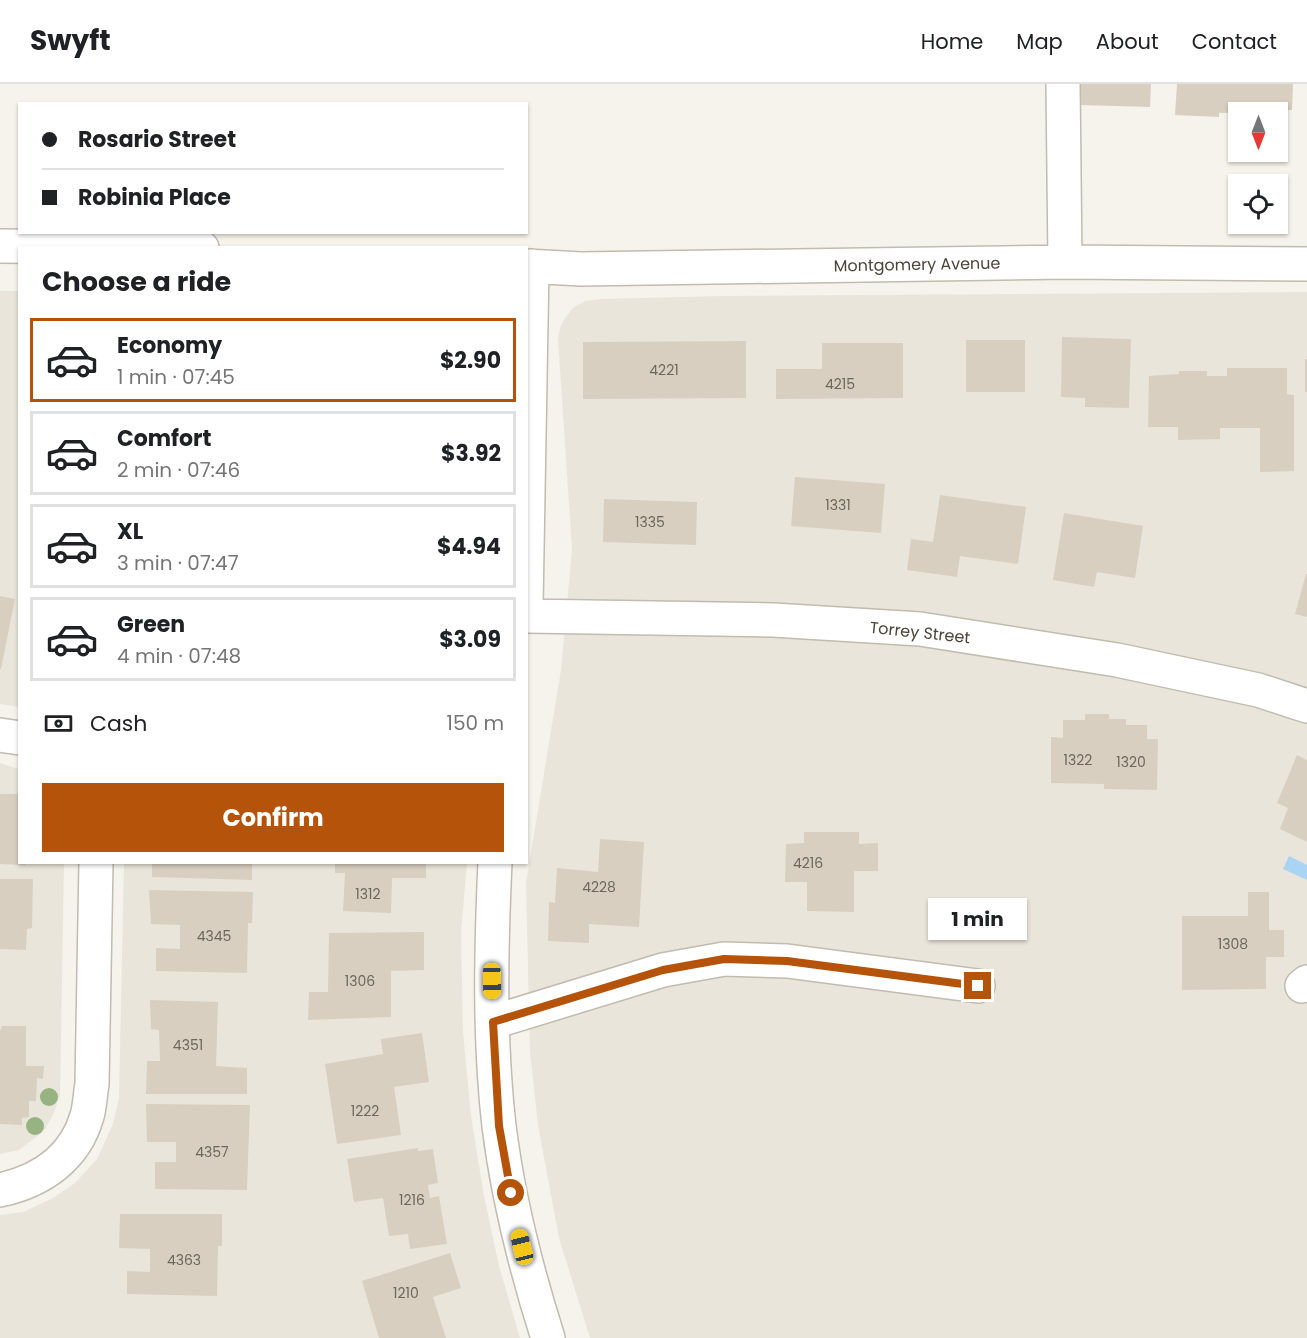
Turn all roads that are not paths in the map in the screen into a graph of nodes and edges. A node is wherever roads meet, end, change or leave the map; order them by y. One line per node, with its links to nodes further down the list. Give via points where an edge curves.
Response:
1 (1063, 84): 4 (street)
2 (0, 246): 3 (street)
3 (18, 246)
4 (1065, 262): 5 (street, Montgomery Avenue); 6 (street, Montgomery Avenue)
5 (1307, 264)
6 (529, 266): 7 (street)
7 (528, 379)
8 (528, 616): 9 (street, Torrey Street, via 772,620 920,629 1117,660 1258,690)
9 (1307, 706)
10 (0, 735): 11 (street)
11 (18, 738)
12 (96, 864): 16 (street, via 92,1084 87,1115 78,1140 60,1162 34,1180)
13 (495, 864): 15 (street)
14 (978, 986): 15 (street, via 787,961 724,959 663,970)
15 (493, 1022): 17 (street, via 499,1126 514,1215)
16 (0, 1190)
17 (548, 1338)

